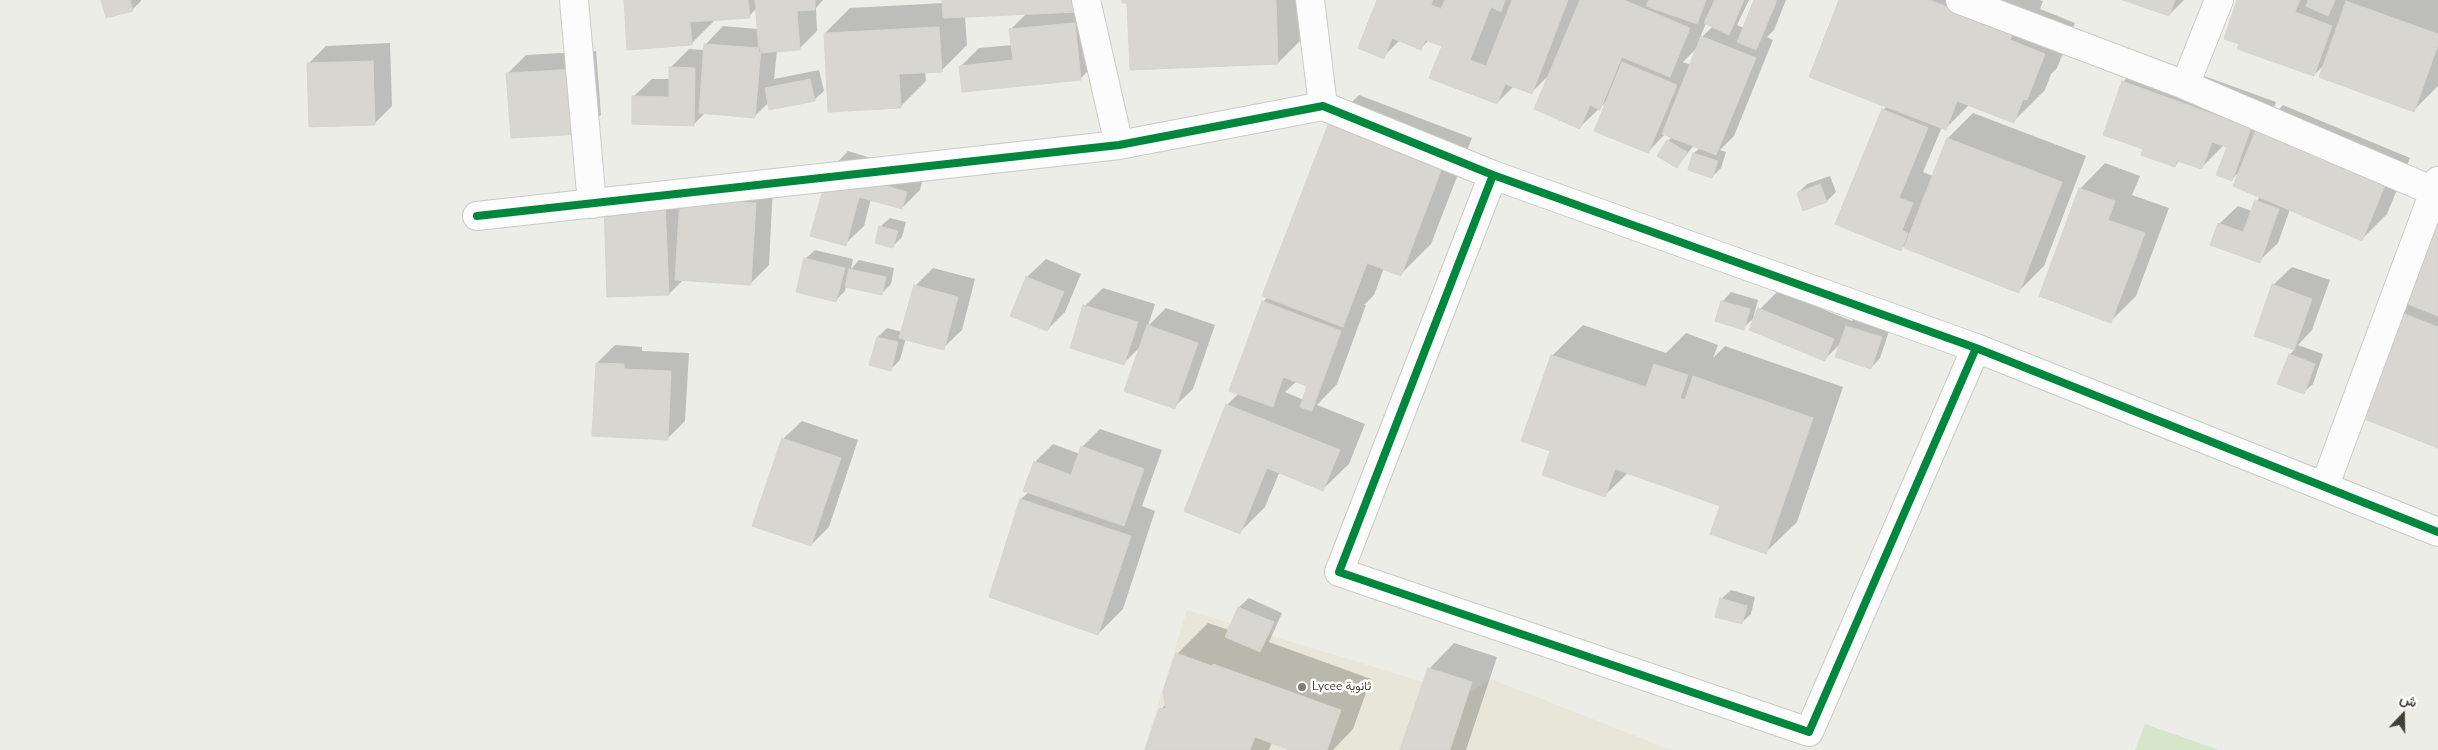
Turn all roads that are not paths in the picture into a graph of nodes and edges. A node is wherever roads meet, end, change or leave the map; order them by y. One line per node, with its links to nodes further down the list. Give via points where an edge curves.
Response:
1 (574, 0): 11 (street)
2 (1086, 0): 8 (street)
3 (1310, 0): 7 (street)
4 (1960, 0): 6 (street)
5 (2219, 0): 6 (street)
6 (2185, 84): 10 (street)
7 (1322, 106): 8 (street); 9 (street)
8 (1119, 145): 11 (street)
9 (1493, 175): 13 (street); 13 (street, via 1339,572 1809,732)
10 (2436, 189): 14 (street)
11 (592, 204): 12 (street)
12 (477, 216)
13 (1976, 348): 14 (street)
14 (2325, 485): 15 (street)
15 (2438, 532)

